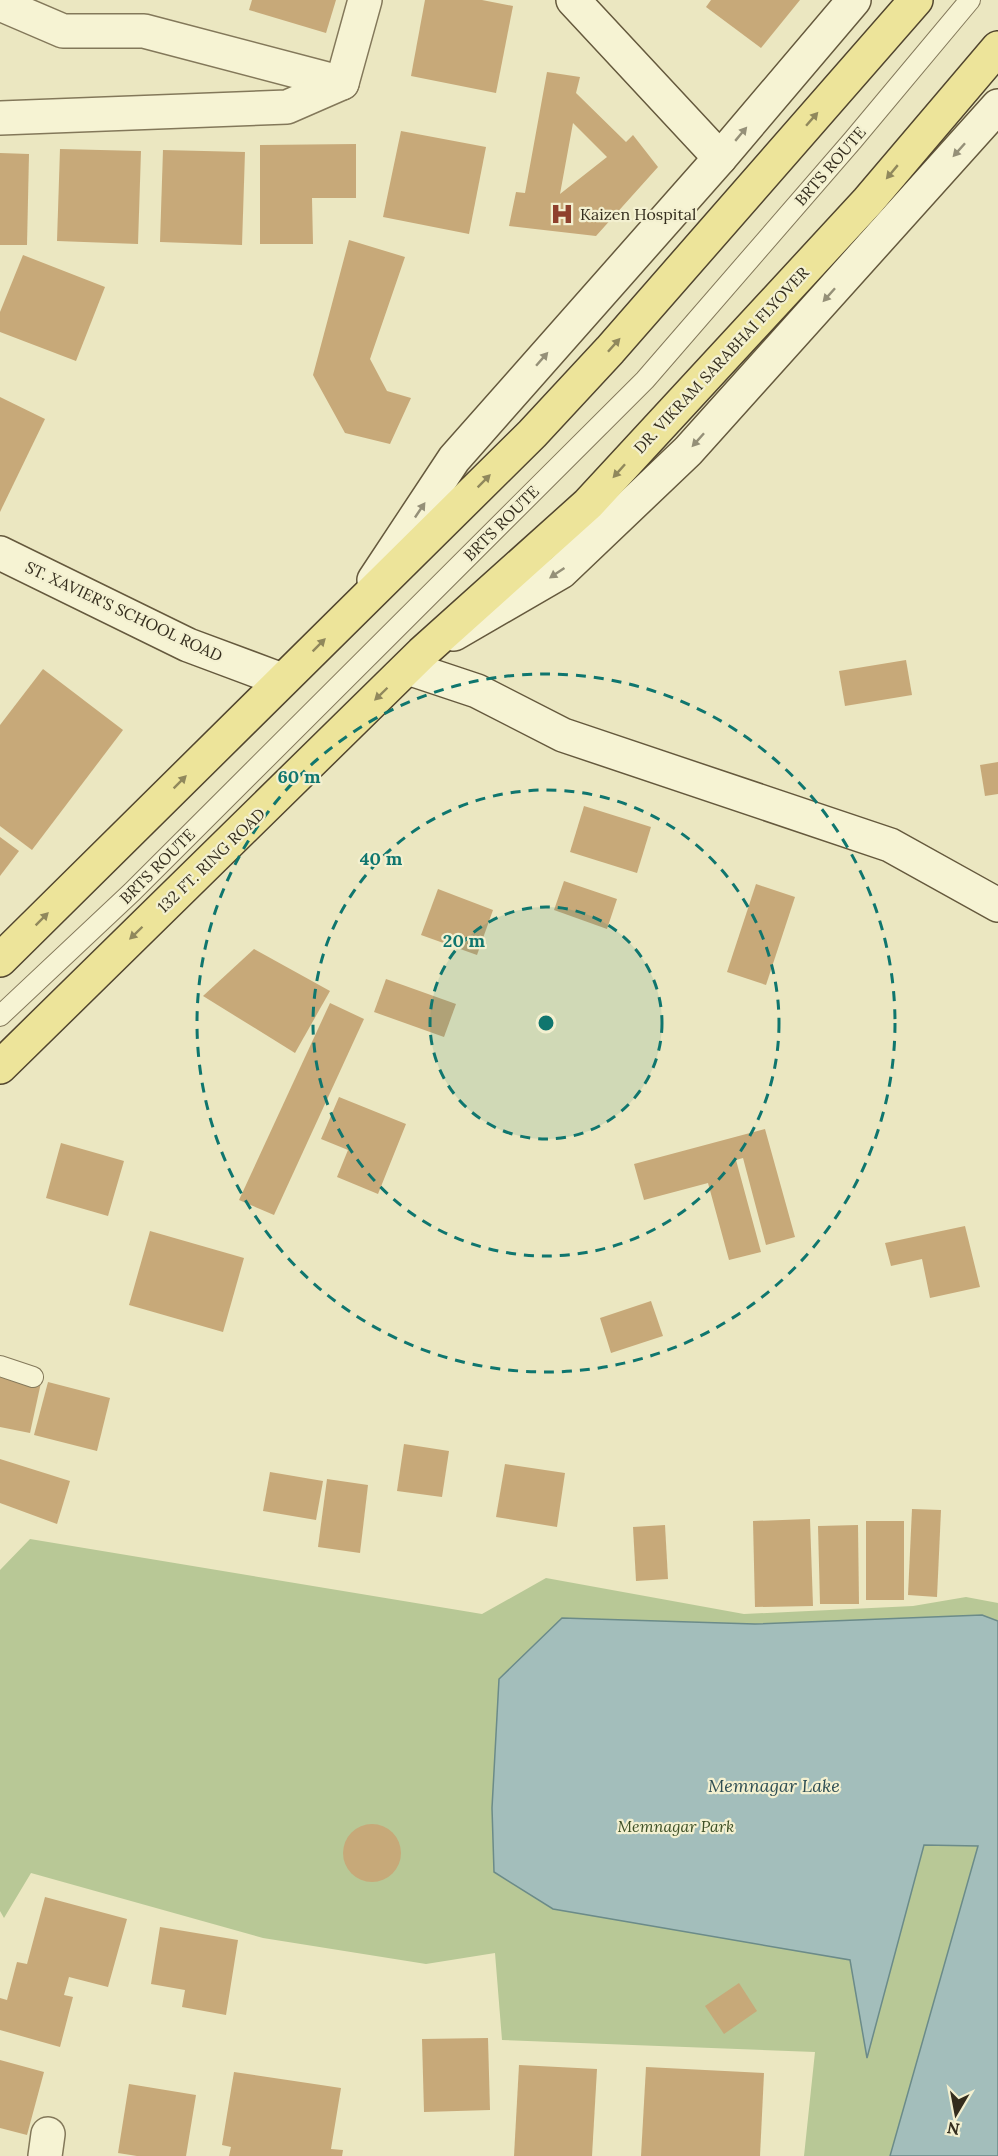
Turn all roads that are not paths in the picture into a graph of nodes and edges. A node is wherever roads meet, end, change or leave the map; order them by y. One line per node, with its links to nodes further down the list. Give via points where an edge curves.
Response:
1 (365, 0): 8 (street)
2 (573, 0): 11 (street)
3 (854, 0): 11 (street, one-way to 3)
4 (916, 0): 13 (main road, one-way to 4, via 532,434 610,350)
5 (970, 0): 18 (lane, BRTS ROUTE, via 645,380 132,891)
6 (0, 4): 8 (street, via 63,31 144,31)
7 (998, 48): 14 (main road, DR. VIKRAM SARABHAI FLYOVER, one-way to 14, via 868,201 588,504)
8 (342, 83): 10 (street, via 287,107)
9 (998, 106): 14 (street, one-way to 14, via 688,451 561,572)
10 (0, 118)
11 (720, 158): 13 (street, one-way to 11, via 454,459)
12 (0, 553): 15 (street, ST. XAVIER'S SCHOOL ROAD, via 188,645)
13 (353, 611): 15 (main road, one-way to 13)
14 (415, 660): 16 (street, via 563,735 890,844); 19 (main road, 132 FT. RING ROAD, one-way to 19)
15 (282, 681): 17 (main road, one-way to 15)
16 (998, 905)
17 (0, 960)
18 (0, 1016)
19 (0, 1067)
20 (0, 1366): 21 (lane)
21 (33, 1377)

